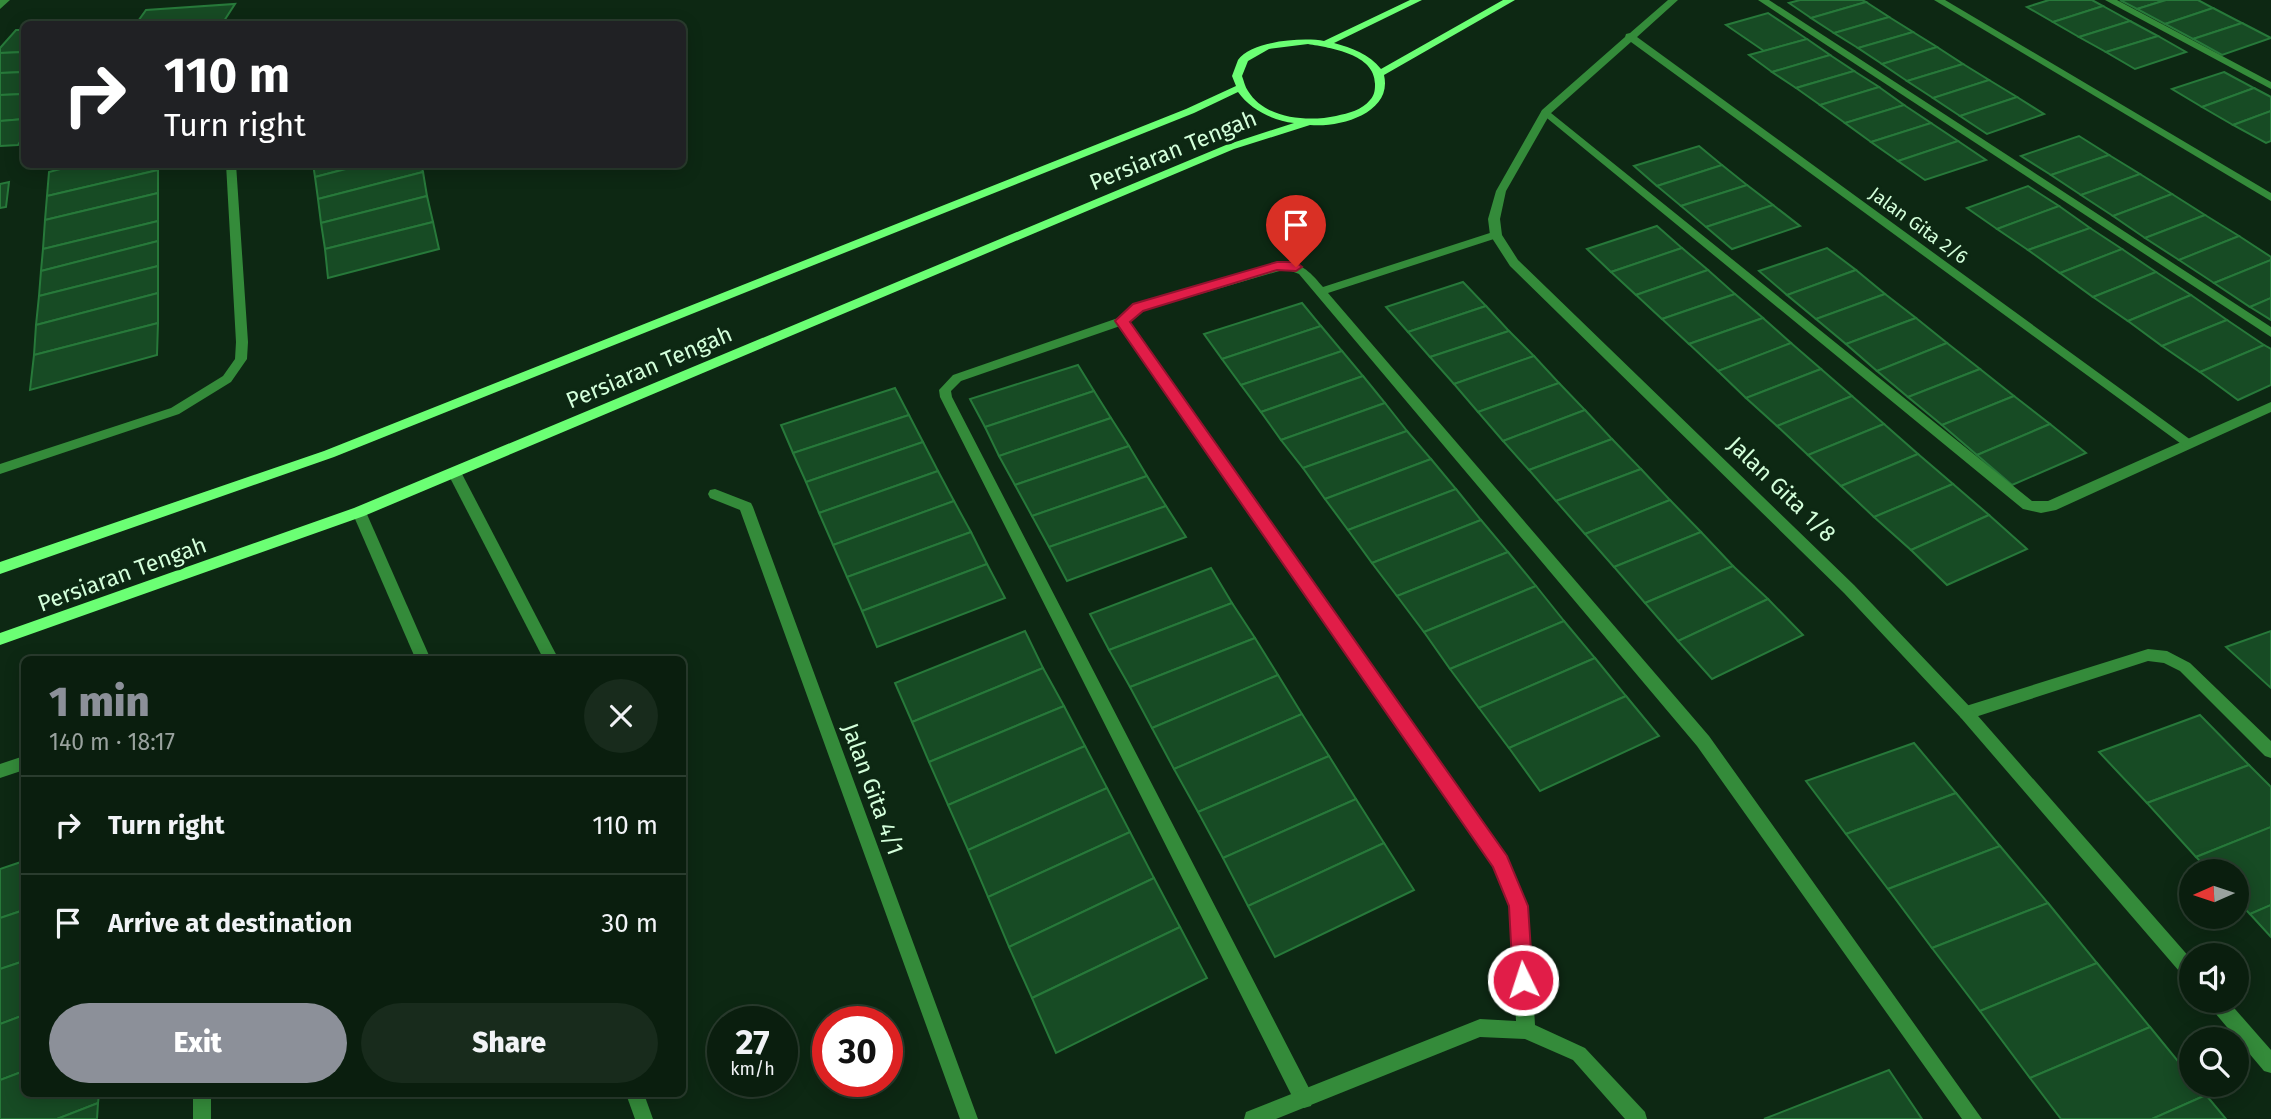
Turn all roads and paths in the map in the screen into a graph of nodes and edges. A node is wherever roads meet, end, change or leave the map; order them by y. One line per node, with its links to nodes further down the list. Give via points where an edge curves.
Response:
1 (5, 0): 8 (street)
2 (1417, 0): 10 (street, Persiaran Tengah)
3 (1510, 0): 11 (street)
4 (1673, 0): 9 (street)
5 (1763, 0): 21 (street)
6 (1939, 0): 17 (street)
7 (2110, 0): 12 (street)
8 (0, 6)
9 (1629, 36): 14 (street); 23 (street, Jalan Gita 2/6)
10 (1325, 44): 11 (street, Persiaran Tengah, via 1359,55); 13 (street, Persiaran Tengah, via 1289,42 1258,50 1238,67)
11 (1378, 74): 15 (street, Persiaran Tengah, via 1380,94 1362,112)
12 (2271, 86)
13 (1238, 88): 15 (street, Persiaran Tengah, via 1256,107 1289,120); 28 (street, Persiaran Tengah, via 329,454)
14 (1546, 112): 18 (street, via 1501,191 1494,219); 23 (street, via 2028,505 2051,506)
15 (1309, 122): 25 (street, Persiaran Tengah, via 1230,146)
16 (231, 168): 24 (street, via 242,342 241,359 227,379 176,411)
17 (2271, 198)
18 (1496, 235): 19 (street); 32 (street, Jalan Gita 1/8, via 1514,263 1850,589)
19 (1320, 292): 20 (street, via 1296,267 1277,266 1138,307); 48 (street, via 1703,741)
20 (1122, 321): 38 (street, via 1501,862 1518,906); 42 (street, via 957,378 945,390 946,397)
21 (2271, 333)
22 (2271, 407): 23 (street)
23 (2189, 443)
24 (0, 469)
25 (454, 472): 27 (street, Persiaran Tengah); 31 (street)
26 (715, 494): 45 (street, Jalan Gita 4/1, via 746,507)
27 (359, 512): 29 (street, Persiaran Tengah); 30 (street)
28 (0, 568)
29 (0, 639)
30 (422, 656)
31 (550, 656)
32 (1966, 713): 33 (street, via 2159,654 2185,667); 36 (street, Jalan Gita 1/8)
33 (2271, 751)
34 (21, 764): 35 (street)
35 (0, 771)
36 (2179, 958)
37 (2226, 1013): 39 (street)
38 (1526, 1030): 42 (street, via 1480,1028); 47 (street, via 1579,1054)
39 (2271, 1064)
40 (202, 1097): 43 (street)
41 (636, 1097): 44 (street)
42 (1304, 1098): 46 (street)
43 (202, 1119)
44 (643, 1119)
45 (970, 1119)
46 (1253, 1119)
47 (1638, 1119)
48 (1973, 1119)

